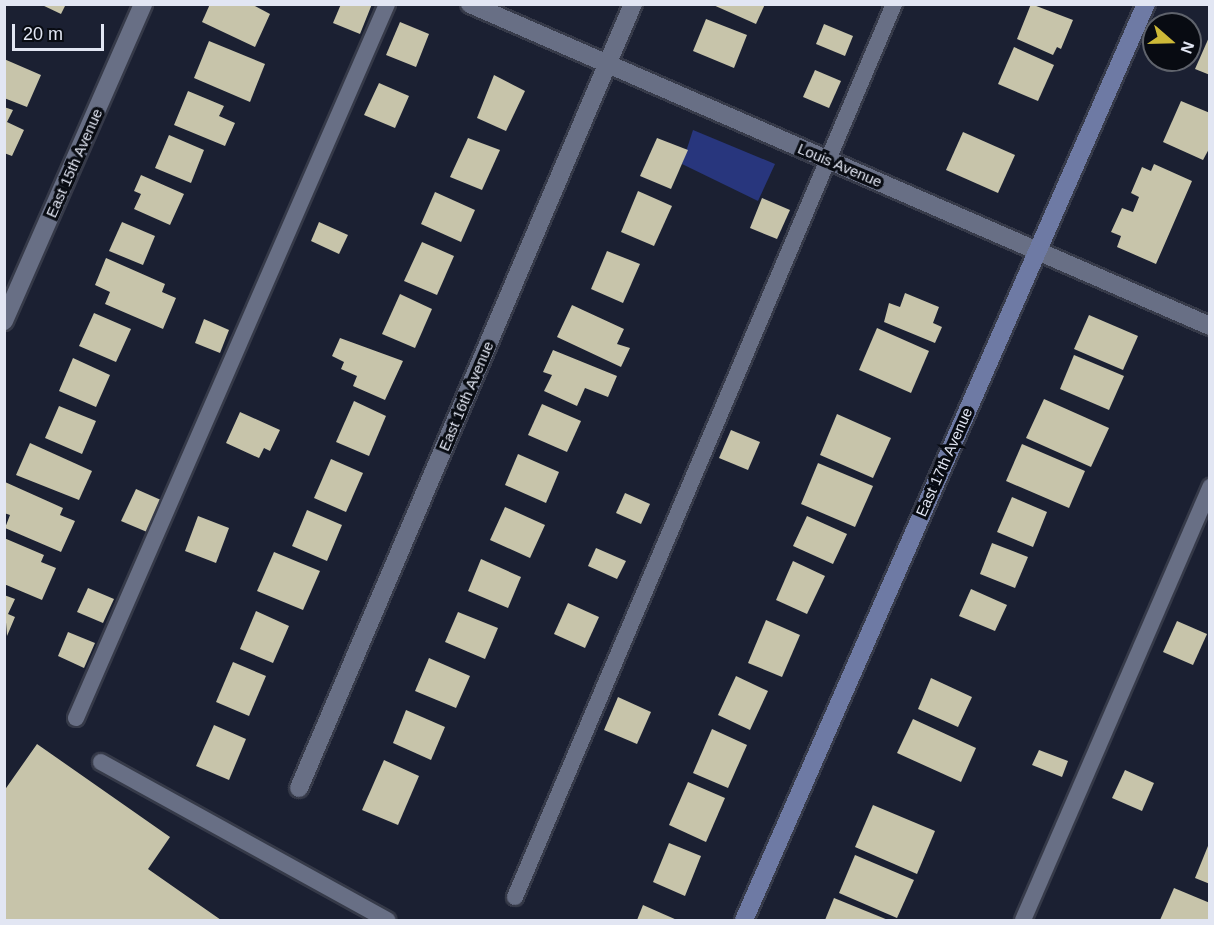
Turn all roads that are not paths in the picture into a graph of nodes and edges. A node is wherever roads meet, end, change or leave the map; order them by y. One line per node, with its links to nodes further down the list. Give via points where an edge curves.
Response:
1 (143, 4): 10 (street, East 15th Avenue)
2 (387, 4): 13 (lane)
3 (470, 4): 7 (street, Louis Avenue)
4 (633, 4): 7 (street, East 16th Avenue)
5 (894, 4): 8 (lane)
6 (1146, 4): 9 (street, East 17th Avenue)
7 (608, 64): 8 (street, Louis Avenue); 15 (street, East 16th Avenue)
8 (825, 159): 9 (street, Louis Avenue); 16 (lane)
9 (1036, 251): 11 (street, Louis Avenue); 18 (street, East 17th Avenue)
10 (4, 321)
11 (1209, 326)
12 (1209, 487): 19 (lane)
13 (76, 718)
14 (101, 762): 17 (lane)
15 (299, 788)
16 (515, 897)
17 (387, 921)
18 (744, 921)
19 (1023, 921)

